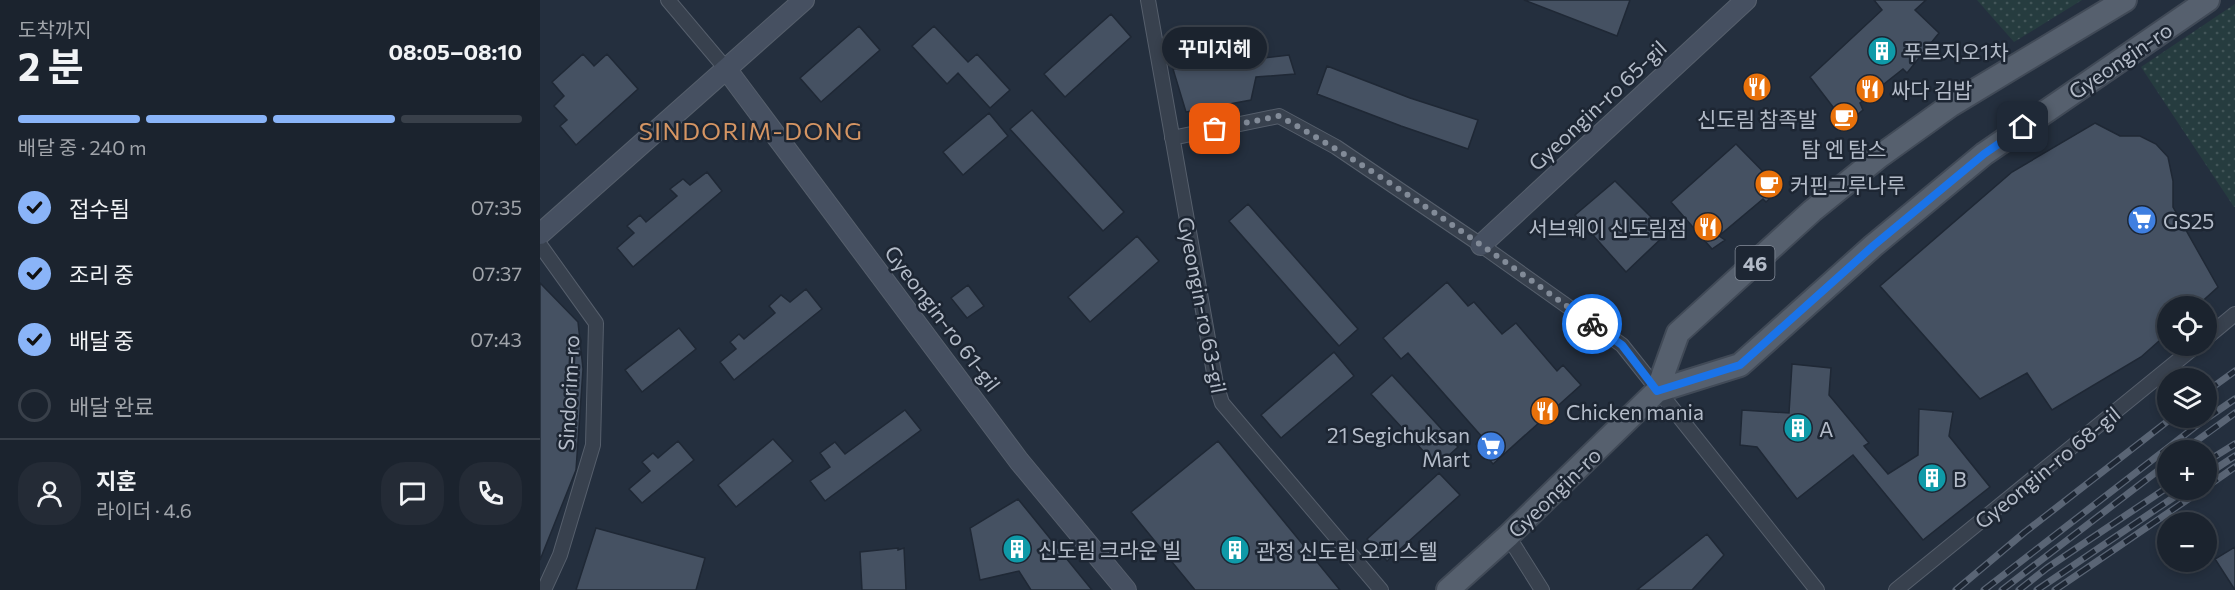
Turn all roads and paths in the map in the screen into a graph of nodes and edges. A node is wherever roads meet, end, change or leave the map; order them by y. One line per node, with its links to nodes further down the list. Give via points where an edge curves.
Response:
1 (668, 0): 7 (street)
2 (804, 0): 7 (street)
3 (1148, 0): 8 (street, Gyeongin-ro 63-gil)
4 (1746, 0): 11 (street, Gyeongin-ro 65-gil)
5 (2125, 0): 15 (main road, Gyeongin-ro / 46, via 1951,105 1812,210 1678,333)
6 (2208, 0): 15 (main road, Gyeongin-ro / 46, via 1984,154 1873,246 1740,365)
7 (727, 70): 9 (street); 18 (street, Gyeongin-ro 61-gil, via 1019,461)
8 (1173, 138): 11 (street, via 1279,116 1336,147); 19 (street, Gyeongin-ro 63-gil, via 1222,403)
9 (540, 234)
10 (540, 245): 17 (street, Sindorim-ro, via 596,323 593,445 560,555)
11 (1481, 245): 15 (street, via 1622,345)
12 (2235, 314): 13 (street)
13 (2217, 329)
14 (2183, 356): 23 (street, Gyeongin-ro 68-gil)
15 (1657, 391): 16 (main road, Gyeongin-ro / 46); 22 (street)
16 (1508, 537): 20 (main road, Gyeongin-ro / 46); 21 (street)
17 (544, 590)
18 (1126, 590)
19 (1382, 590)
20 (1448, 590)
21 (1542, 590)
22 (1817, 590)
23 (1896, 590)

